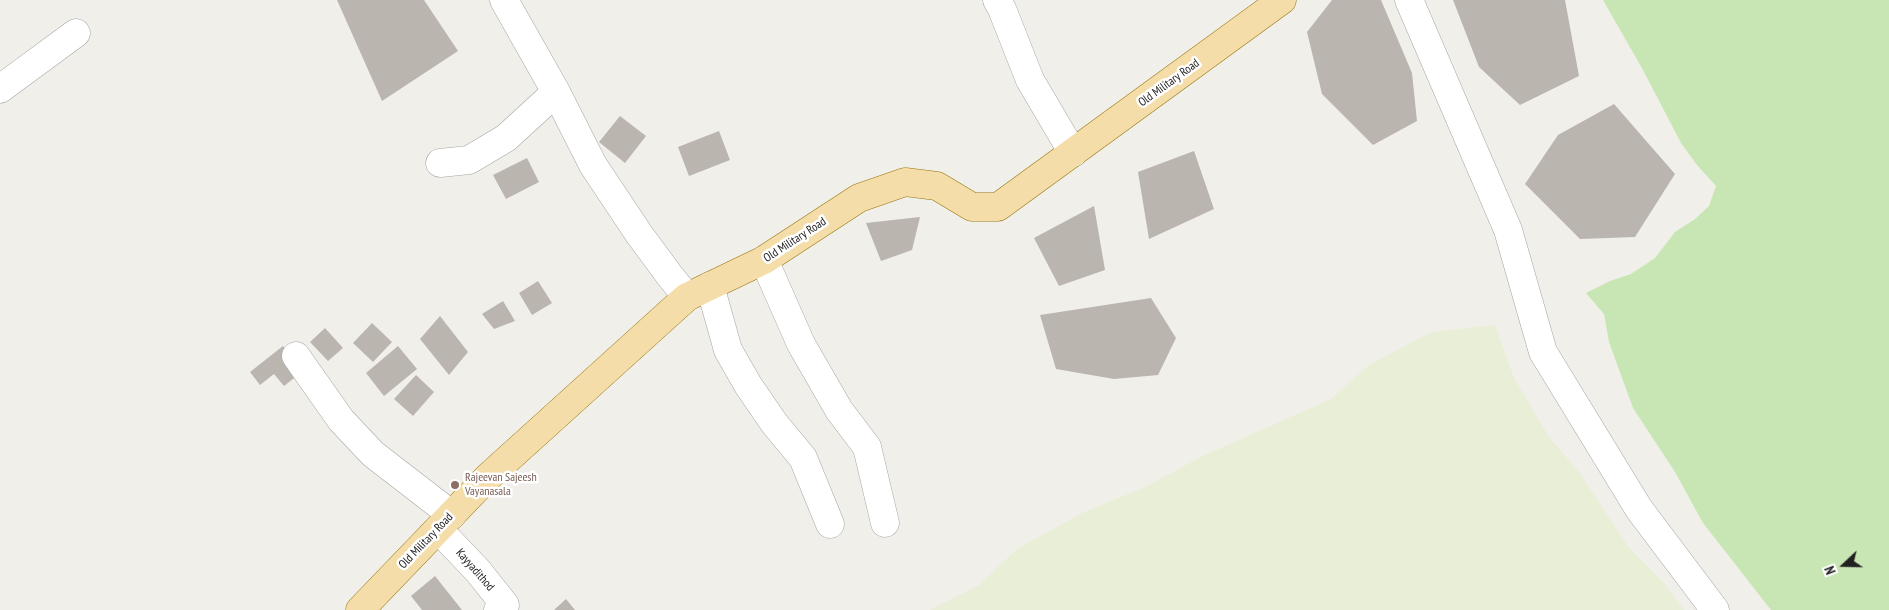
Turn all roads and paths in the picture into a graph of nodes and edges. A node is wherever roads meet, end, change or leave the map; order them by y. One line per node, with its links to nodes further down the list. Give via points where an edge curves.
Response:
1 (504, 0): 7 (street)
2 (997, 0): 8 (street, via 1030,80)
3 (1282, 0): 8 (main road, Old Military Road)
4 (1409, 0): 18 (street, via 1508,230 1543,352 1639,508)
5 (76, 33): 6 (street)
6 (0, 89)
7 (556, 92): 9 (street, via 506,138 469,160); 11 (street, via 593,165 670,276)
8 (1073, 153): 10 (main road, Old Military Road, via 998,207 972,207 937,186 905,182 859,198)
9 (440, 163)
10 (764, 260): 11 (main road, Old Military Road); 14 (street, via 801,344 839,410 867,447)
11 (699, 291): 13 (main road, Old Military Road, via 487,478); 15 (street, via 748,385 803,458)
12 (296, 356): 13 (street, via 341,420)
13 (445, 522): 16 (main road, Old Military Road); 17 (street, Kayyadithod, via 505,605)
14 (885, 523)
15 (830, 524)
16 (360, 610)
17 (498, 610)
18 (1715, 610)

